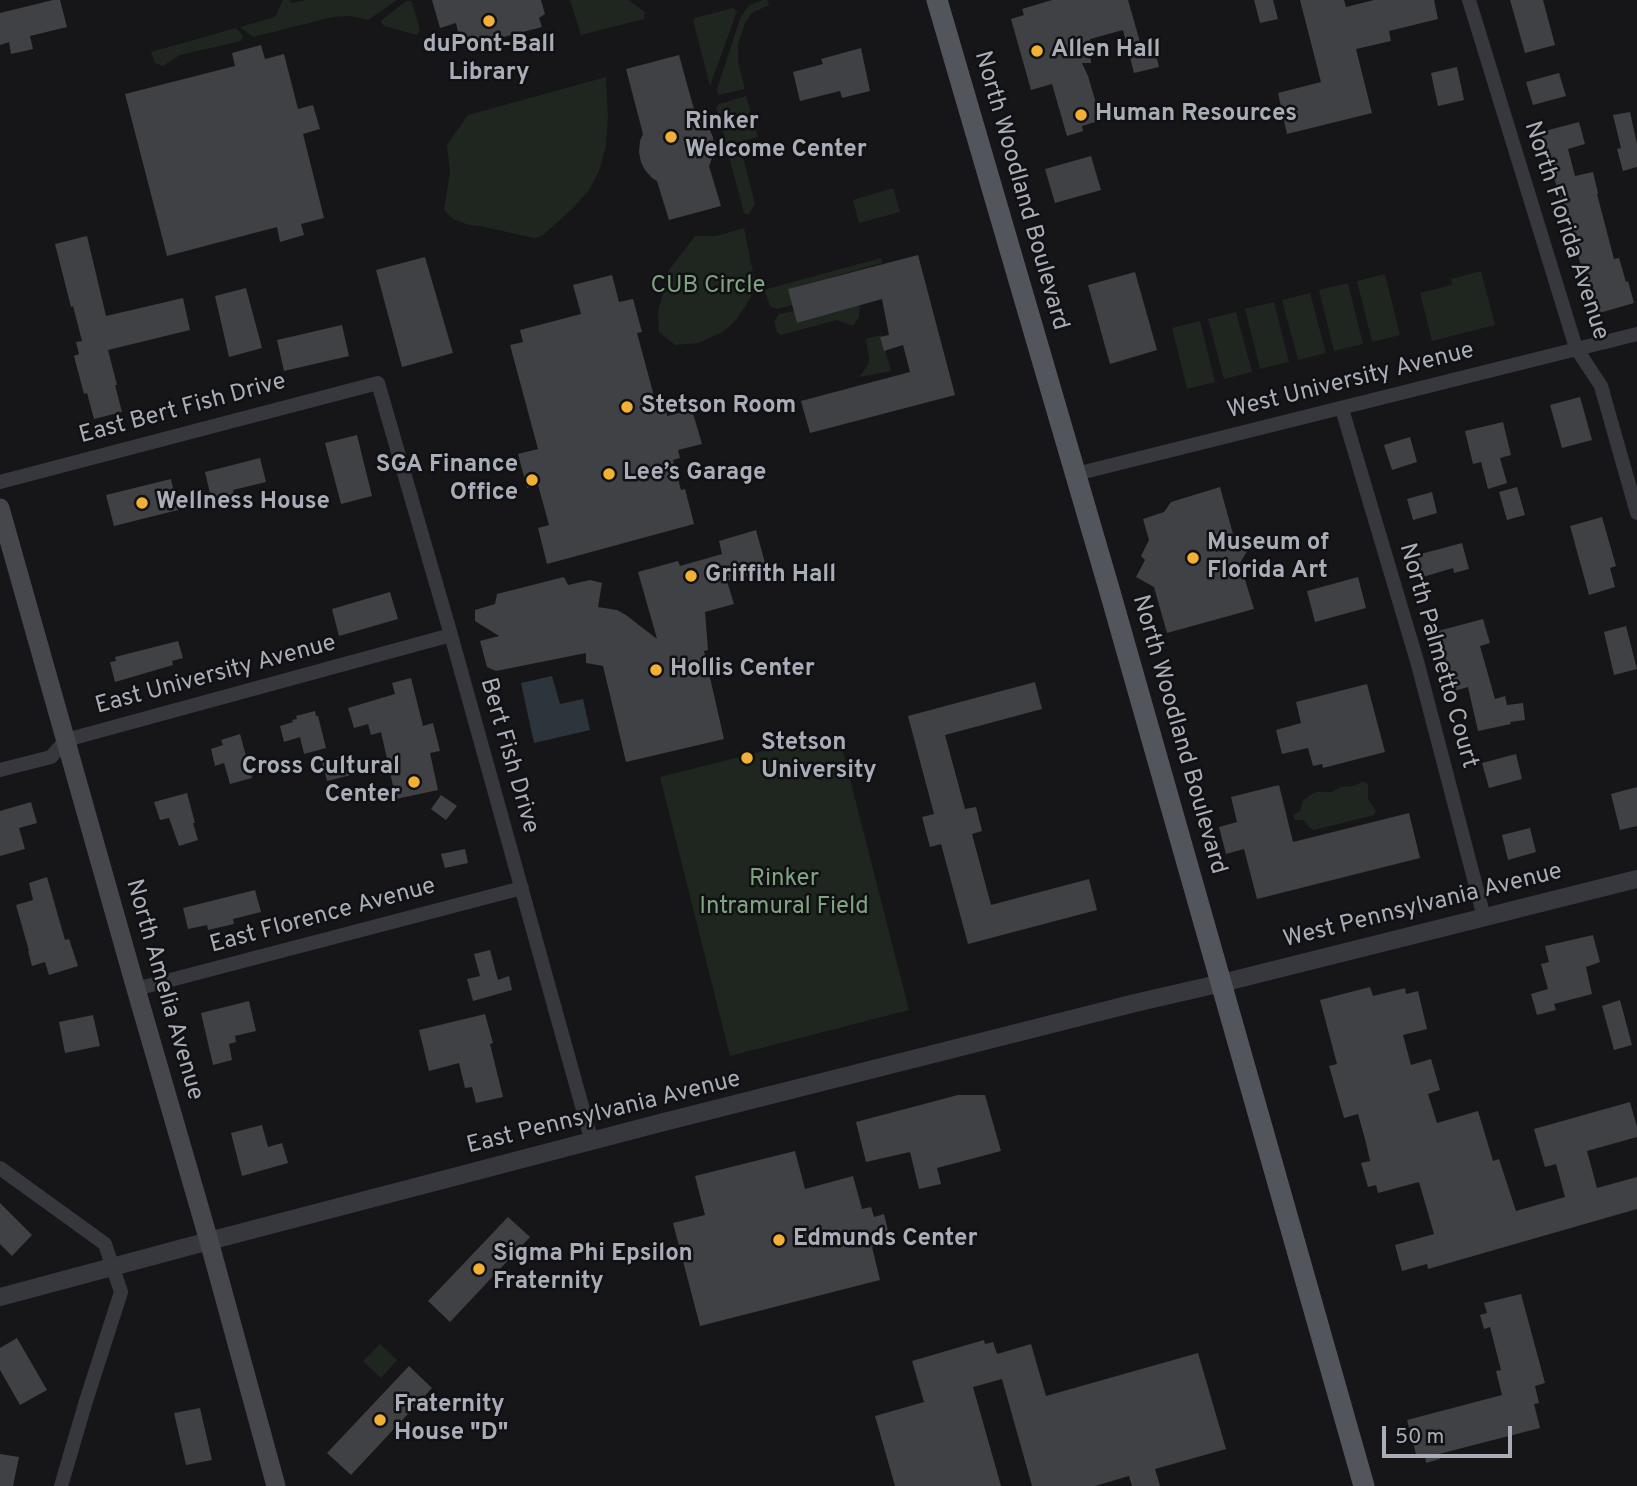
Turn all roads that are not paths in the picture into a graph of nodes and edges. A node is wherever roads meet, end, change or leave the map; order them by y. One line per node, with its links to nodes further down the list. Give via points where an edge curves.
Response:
1 (937, 0): 7 (main road, North Woodland Boulevard)
2 (1469, 0): 4 (street, North Florida Avenue)
3 (1637, 334): 4 (street, West University Avenue)
4 (1576, 348): 6 (street, West University Avenue); 10 (street, North Florida Avenue, via 1601,386)
5 (378, 383): 8 (street, East Bert Fish Drive); 11 (street, Bert Fish Drive)
6 (1342, 409): 7 (street, West University Avenue); 16 (street, North Palmetto Court, via 1417,661)
7 (1076, 474): 17 (main road, North Woodland Boulevard)
8 (0, 482)
9 (0, 508): 12 (main road, North Amelia Avenue)
10 (1637, 513)
11 (451, 635): 12 (street, East University Avenue); 15 (street, Bert Fish Drive)
12 (66, 740): 13 (street, East University Avenue, via 51,757); 18 (main road, North Amelia Avenue)
13 (0, 770)
14 (1637, 879): 16 (street, West Pennsylvania Avenue)
15 (522, 888): 18 (street, East Florence Avenue); 19 (street, Bert Fish Drive)
16 (1484, 917): 17 (street, West Pennsylvania Avenue)
17 (1222, 983): 19 (street, East Pennsylvania Avenue); 26 (main road, North Woodland Boulevard)
18 (136, 989): 21 (main road, North Amelia Avenue)
19 (592, 1142): 21 (street, East Pennsylvania Avenue)
20 (0, 1168): 22 (street, via 105,1244)
21 (209, 1241): 22 (street, East Pennsylvania Avenue); 25 (main road, North Amelia Avenue)
22 (113, 1267): 23 (street, East Pennsylvania Avenue); 24 (street, via 121,1292)
23 (0, 1297)
24 (61, 1486)
25 (276, 1486)
26 (1364, 1486)

